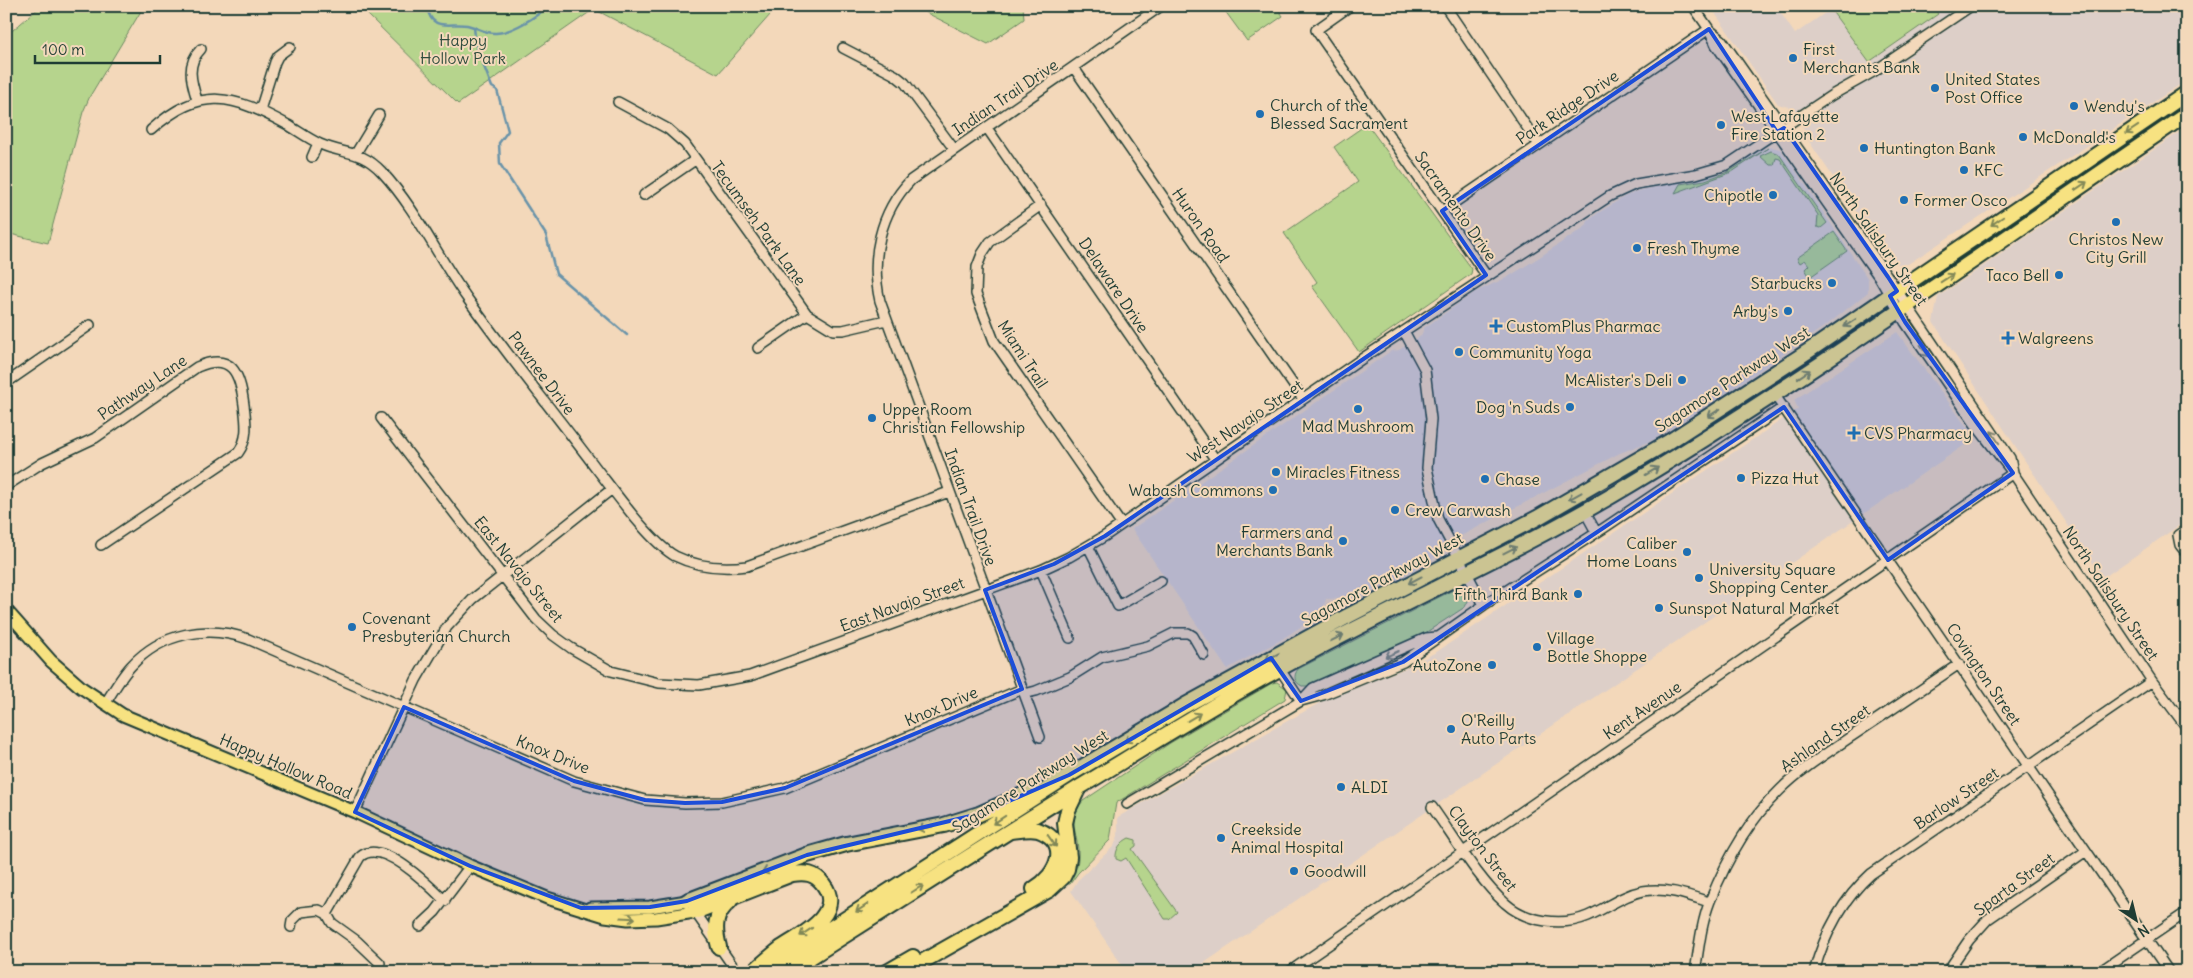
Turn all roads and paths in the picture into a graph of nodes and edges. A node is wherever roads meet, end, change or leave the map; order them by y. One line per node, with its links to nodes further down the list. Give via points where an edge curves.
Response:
1 (1161, 6): 10 (street, Indian Trail Drive)
2 (1350, 6): 28 (street, Sacramento Drive, via 1316,30)
3 (1445, 6): 21 (street)
4 (1693, 6): 6 (street, North Salisbury Street)
5 (1971, 6): 19 (street)
6 (1709, 29): 19 (street, North Salisbury Street, via 1722,40); 21 (street, Park Ridge Drive)
7 (290, 47): 14 (street, via 275,62)
8 (843, 48): 22 (street, via 905,83)
9 (201, 49): 12 (street, via 191,64)
10 (1074, 68): 17 (street, Indian Trail Drive); 39 (street, Huron Road)
11 (2187, 93): 30 (highway, Sagamore Parkway West, one-way to 30)
12 (197, 100): 14 (street, Pawnee Drive, via 221,99); 18 (street, Pawnee Drive, via 173,112)
13 (618, 102): 25 (street, Tecumseh Park Lane, via 668,129 685,144)
14 (260, 110): 20 (street, Pawnee Drive)
15 (2187, 114): 31 (highway, Sagamore Parkway West, one-way to 15)
16 (379, 115): 23 (street)
17 (987, 128): 22 (street, Indian Trail Drive); 27 (street, Delaware Drive)
18 (151, 130)
19 (1780, 130): 29 (street, West Navajo Street, via 1717,169 1636,184 1610,196); 30 (street, North Salisbury Street)
20 (318, 143): 23 (street, Pawnee Drive); 24 (street)
21 (1538, 145): 28 (street, Park Ridge Drive)
22 (954, 150): 33 (street, Indian Trail Drive, via 911,180 885,217 876,278)
23 (356, 153): 45 (street, Pawnee Drive, via 381,172 415,214 467,298)
24 (312, 156)
25 (695, 160): 26 (street); 32 (street, Tecumseh Park Lane)
26 (644, 196)
27 (1041, 205): 42 (street, Delaware Drive); 48 (street, Miami Trail, via 990,242 977,267 976,294 994,341)
28 (1442, 211): 29 (street, Sacramento Drive)
29 (1486, 275): 35 (street, West Navajo Street)
30 (1894, 294): 31 (street, North Salisbury Street); 54 (highway, Sagamore Parkway West, one-way to 54, via 1670,441 1537,518)
31 (1902, 307): 38 (highway, Sagamore Parkway West, one-way to 31); 43 (street, North Salisbury Street, via 2010,458)
32 (807, 314): 33 (street, Tecumseh Park Lane, via 833,330); 36 (street)
33 (886, 320): 46 (street, Indian Trail Drive)
34 (90, 325): 37 (street)
35 (1404, 330): 39 (street, West Navajo Street); 54 (street, via 1426,370 1430,419 1428,468 1438,518)
36 (758, 348)
37 (6, 383)
38 (1774, 394): 40 (street, Covington Street); 47 (highway, Sagamore Parkway West, one-way to 38, via 1668,462)
39 (1303, 399): 42 (street, West Navajo Street)
40 (1784, 407): 50 (street); 55 (street, Covington Street)
41 (381, 418): 58 (street, East Navajo Street)
42 (1215, 459): 48 (street, West Navajo Street)
43 (2013, 473): 55 (street, Kent Avenue); 67 (street, North Salisbury Street)
44 (6, 486): 51 (street, Pathway Lane, via 42,463 95,438 197,367 214,361 228,365 240,377 242,387 247,430 243,446 238,453)
45 (612, 489): 46 (street, Pawnee Drive, via 658,543 673,555 690,562 729,568 747,566); 58 (street)
46 (949, 492): 60 (street, Indian Trail Drive)
47 (1584, 510): 50 (street); 57 (highway, Sagamore Parkway West, one-way to 47)
48 (1121, 524): 52 (street, West Navajo Street)
49 (2187, 529): 53 (street, via 2178,535)
50 (1596, 532): 61 (street)
51 (101, 545)
52 (1088, 546): 56 (street, West Navajo Street); 59 (street, via 1118,606)
53 (2187, 554)
54 (1459, 558): 57 (street); 77 (highway, Sagamore Parkway West, one-way to 77, via 1184,706)
55 (1888, 560): 65 (street, Covington Street); 83 (street, Kent Avenue)
56 (1041, 570): 60 (street, West Navajo Street); 63 (street)
57 (1467, 572): 61 (street); 66 (highway, Sagamore Parkway West, one-way to 57)
58 (502, 575): 60 (street, East Navajo Street, via 536,619 571,648 611,670 643,679 700,685 750,676); 71 (street, via 447,627)
59 (1161, 581)
60 (985, 590): 68 (street, Indian Trail Drive)
61 (1484, 605): 69 (street, via 1437,636 1313,688)
62 (6, 610): 70 (main road, Happy Hollow Road, via 51,662)
63 (1070, 638)
64 (1204, 655): 68 (street, Knox Drive, via 1198,642 1188,633 1174,633 1148,646 1102,656 1070,677 1036,691)
65 (1959, 664): 76 (street, Covington Street); 88 (street, Ashland Street, via 1779,790 1744,833)
66 (1279, 668): 69 (street); 78 (highway, Sagamore Parkway West, one-way to 66)
67 (2152, 680): 73 (street, North Salisbury Street); 76 (street, Barlow Street)
68 (1023, 691): 71 (street, Knox Drive, via 785,788 722,802 694,803 645,800 574,781); 75 (street, Indian Trail Drive)
69 (1301, 701): 79 (street)
70 (105, 704): 71 (street, Knox Drive, via 129,667 155,645 187,634 210,631 248,638); 81 (main road, Happy Hollow Road)
71 (404, 707): 81 (street)
72 (2187, 710): 73 (street)
73 (2178, 716): 74 (street, North Salisbury Street)
74 (2187, 728)
75 (1040, 737)
76 (2029, 766): 84 (street, Covington Street); 105 (street, Barlow Street, via 1862,882 1832,925)
77 (1069, 775): 89 (highway, one-way to 89, via 979,814 944,825 815,853); 99 (highway, Sagamore Parkway West, one-way to 99)
78 (1078, 788): 82 (highway, Sagamore Parkway West); 102 (highway, via 1064,823 1069,857 1063,877 1049,890)
79 (1128, 804)
80 (1432, 806): 83 (street, Clayton Street)
81 (354, 812): 85 (main road, Happy Hollow Road)
82 (1008, 831): 100 (highway, Sagamore Parkway West, one-way to 82); 101 (highway, one-way to 101, via 1037,829 1053,840 1059,853 1053,874 1042,884)
83 (1464, 851): 88 (street, Clayton Street, via 1506,904 1525,916 1541,920 1573,920 1644,891 1676,891); 103 (street, Kent Avenue)
84 (2086, 851): 94 (street, Covington Street); 106 (street, Sparta Street, via 1988,919 1968,940)
85 (470, 866): 87 (street); 89 (main road, Happy Hollow Road, via 547,898 581,908)
86 (737, 896): 89 (highway); 95 (highway, via 719,913 715,923); 98 (highway, one-way to 98, via 803,872 819,878 828,893 826,912 821,920)
87 (444, 901): 91 (street, via 406,866 369,851 360,857); 92 (street)
88 (1710, 902): 104 (street, Ashland Street)
89 (691, 907): 95 (street)
90 (2187, 912): 94 (street)
91 (327, 914): 93 (street, via 319,910 301,912); 96 (street, via 332,923 358,941)
92 (420, 926)
93 (291, 927)
94 (2147, 939): 107 (street); 108 (street, Covington Street)
95 (719, 947): 97 (street)
96 (380, 963)
97 (737, 972)
98 (753, 972)
99 (763, 972)
100 (787, 972)
101 (886, 972)
102 (904, 972)
103 (1289, 972)
104 (1695, 972)
105 (1814, 972)
106 (1947, 972)
107 (2100, 972)
108 (2169, 972)

